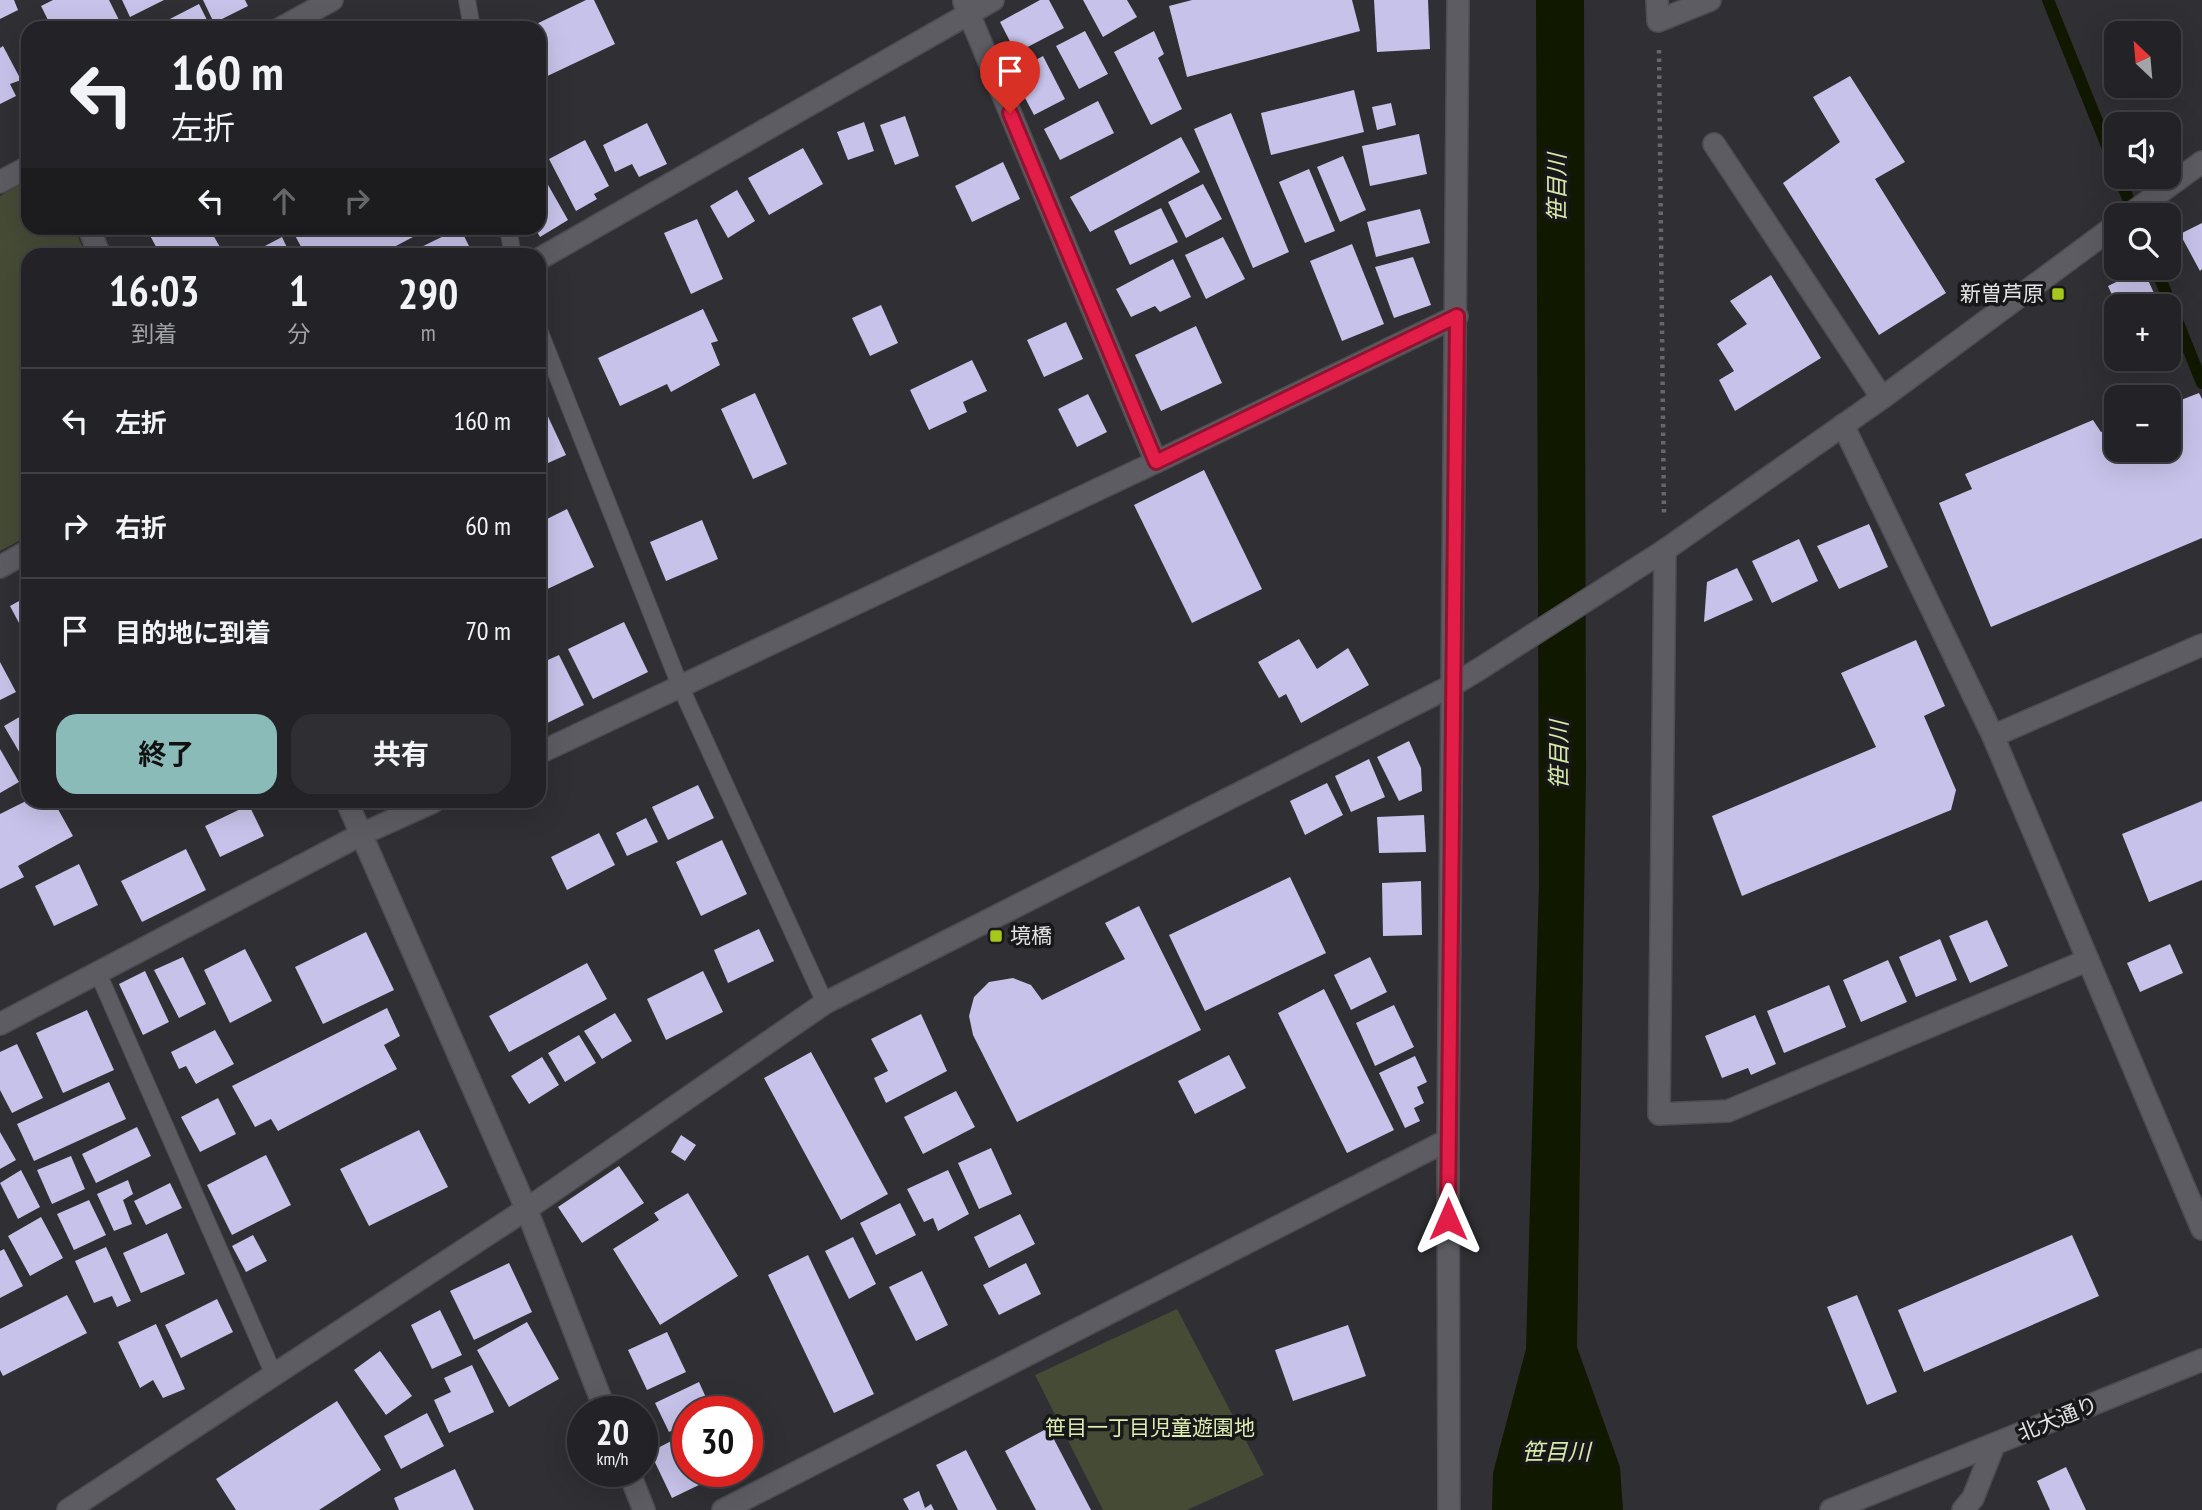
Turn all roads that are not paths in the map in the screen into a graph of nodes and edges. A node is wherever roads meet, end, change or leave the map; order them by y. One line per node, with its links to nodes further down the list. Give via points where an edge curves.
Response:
1 (332, 0): 8 (street)
2 (467, 0): 9 (lane)
3 (993, 0): 6 (street)
4 (1458, 0): 17 (street)
5 (1710, 0): 7 (street)
6 (966, 7): 16 (street); 21 (street)
7 (1658, 10)
8 (294, 21)
9 (471, 21)
10 (1714, 144): 19 (street)
11 (2202, 162): 14 (street)
12 (21, 171): 13 (street)
13 (0, 182)
14 (2146, 203)
15 (2104, 234): 19 (street)
16 (546, 255)
17 (1457, 316): 21 (street); 26 (street)
18 (546, 348): 27 (lane)
19 (1882, 398): 20 (street)
20 (1843, 425): 23 (street); 28 (street)
21 (1156, 462): 27 (street)
22 (21, 555): 24 (street)
23 (1657, 555): 26 (street); 33 (street, via 1659,1114 1728,1111)
24 (0, 567)
25 (2202, 645): 28 (street)
26 (1453, 685): 35 (street); 37 (street)
27 (681, 688): 29 (street); 35 (lane)
28 (1993, 736): 33 (street)
29 (546, 750)
30 (350, 808): 32 (street)
31 (420, 808): 32 (street)
32 (362, 834): 34 (street); 38 (street)
33 (2088, 960): 39 (street)
34 (97, 973): 36 (street); 41 (lane)
35 (825, 1003): 38 (street)
36 (0, 1024)
37 (1448, 1140): 47 (street); 48 (street)
38 (526, 1208): 41 (street); 42 (street)
39 (2202, 1229)
40 (2202, 1360): 43 (street, 北大通り)
41 (274, 1375): 45 (street)
42 (600, 1396)
43 (1994, 1445): 49 (street, 北大通り); 50 (street, via 1973,1498)
44 (635, 1487): 46 (street)
45 (68, 1510)
46 (644, 1510)
47 (723, 1510)
48 (1449, 1510)
49 (1831, 1510)
50 (1963, 1510)

